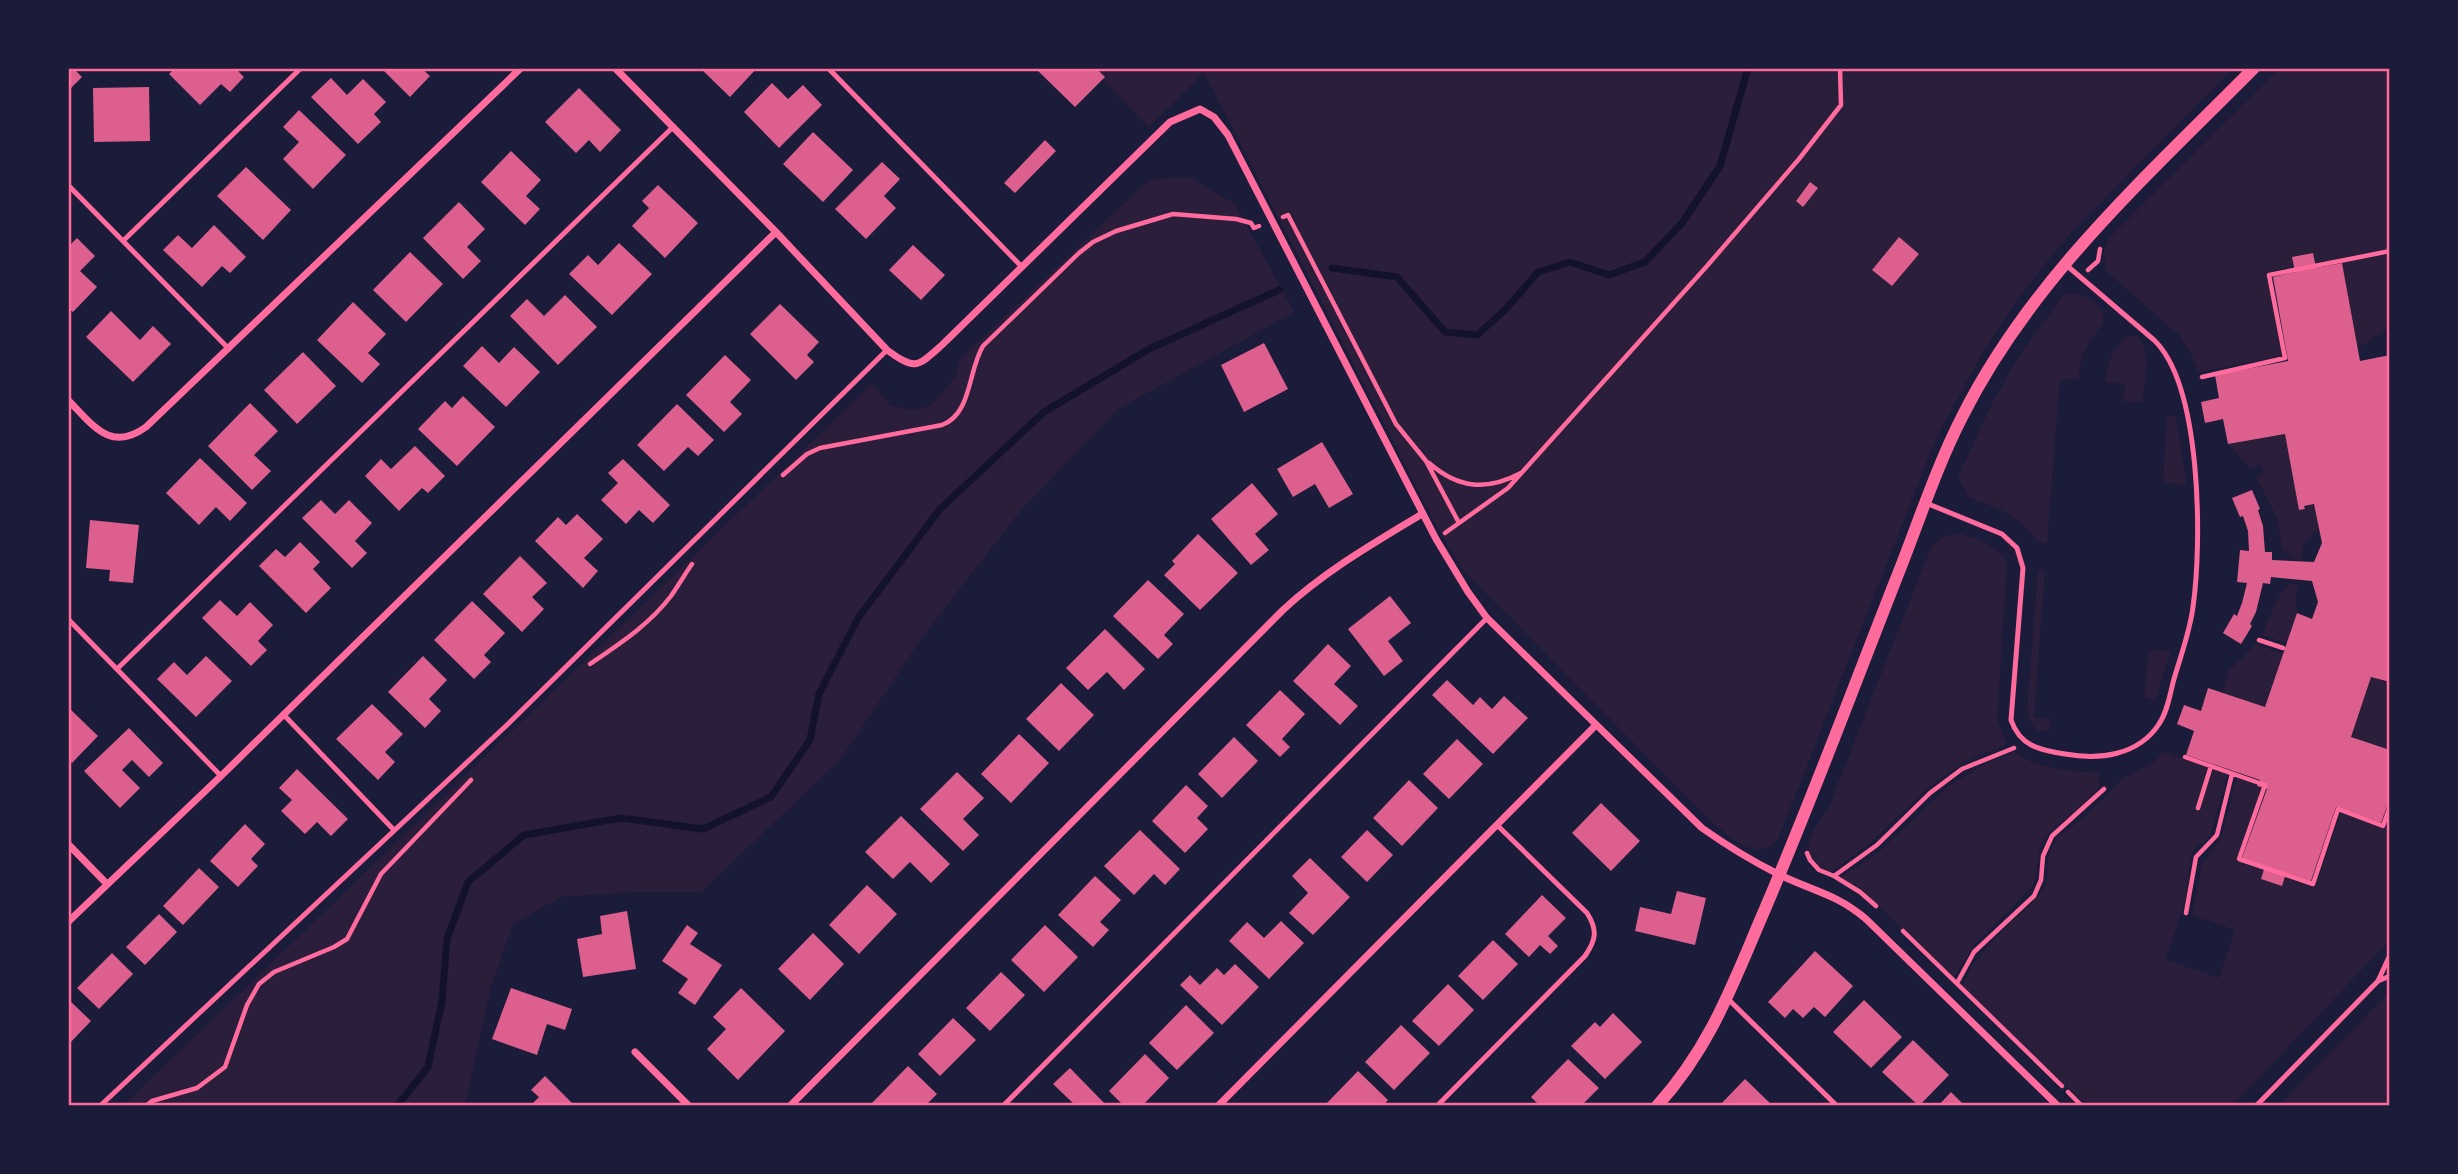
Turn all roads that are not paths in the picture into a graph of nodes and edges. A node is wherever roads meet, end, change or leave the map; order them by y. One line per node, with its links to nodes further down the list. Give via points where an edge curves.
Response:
1 (301, 68): 9 (lane)
2 (521, 68): 12 (street)
3 (615, 68): 6 (street)
4 (828, 68): 11 (lane)
5 (2254, 68): 10 (street)
6 (672, 128): 8 (street); 19 (lane)
7 (68, 186): 9 (lane)
8 (776, 232): 13 (street); 20 (street)
9 (123, 241): 12 (lane)
10 (2064, 263): 15 (street, via 1982,379 1942,458); 15 (lane, via 2166,354 2178,381 2193,454 2199,524 2193,607 2163,717 2150,734 2129,750 2103,757 2046,751 2022,740 2011,720 2022,568 2017,548 1994,529)
11 (1022, 267): 13 (street, via 926,359 906,364); 16 (street, via 1170,121 1200,108 1228,135)
12 (229, 349): 14 (street, via 133,437 105,434)
13 (887, 350): 24 (lane, via 508,724)
14 (68, 400)
15 (1926, 503): 26 (street)
16 (1422, 514): 17 (street); 36 (street, via 1304,590)
17 (1487, 618): 21 (street); 37 (lane)
18 (68, 619): 19 (lane)
19 (117, 669): 22 (lane)
20 (283, 715): 22 (street); 24 (lane)
21 (1596, 725): 23 (street); 26 (street, via 1702,828)
22 (220, 776): 27 (street)
23 (1498, 826): 38 (street); 39 (lane, via 1587,913 1595,926 1594,942)
24 (393, 829): 34 (lane)
25 (68, 844): 27 (street)
26 (1779, 874): 32 (street); 42 (street, via 1834,896 1866,919)
27 (107, 884): 28 (street)
28 (68, 922)
29 (2390, 955): 31 (lane)
30 (2390, 976): 31 (lane)
31 (2378, 981): 43 (lane)
32 (1727, 998): 40 (street, via 1696,1058); 41 (lane)
33 (635, 1052): 35 (street)
34 (100, 1106)
35 (689, 1106)
36 (790, 1106)
37 (1003, 1106)
38 (1218, 1106)
39 (1437, 1106)
40 (1657, 1106)
41 (1837, 1106)
42 (2058, 1106)
43 (2256, 1106)

